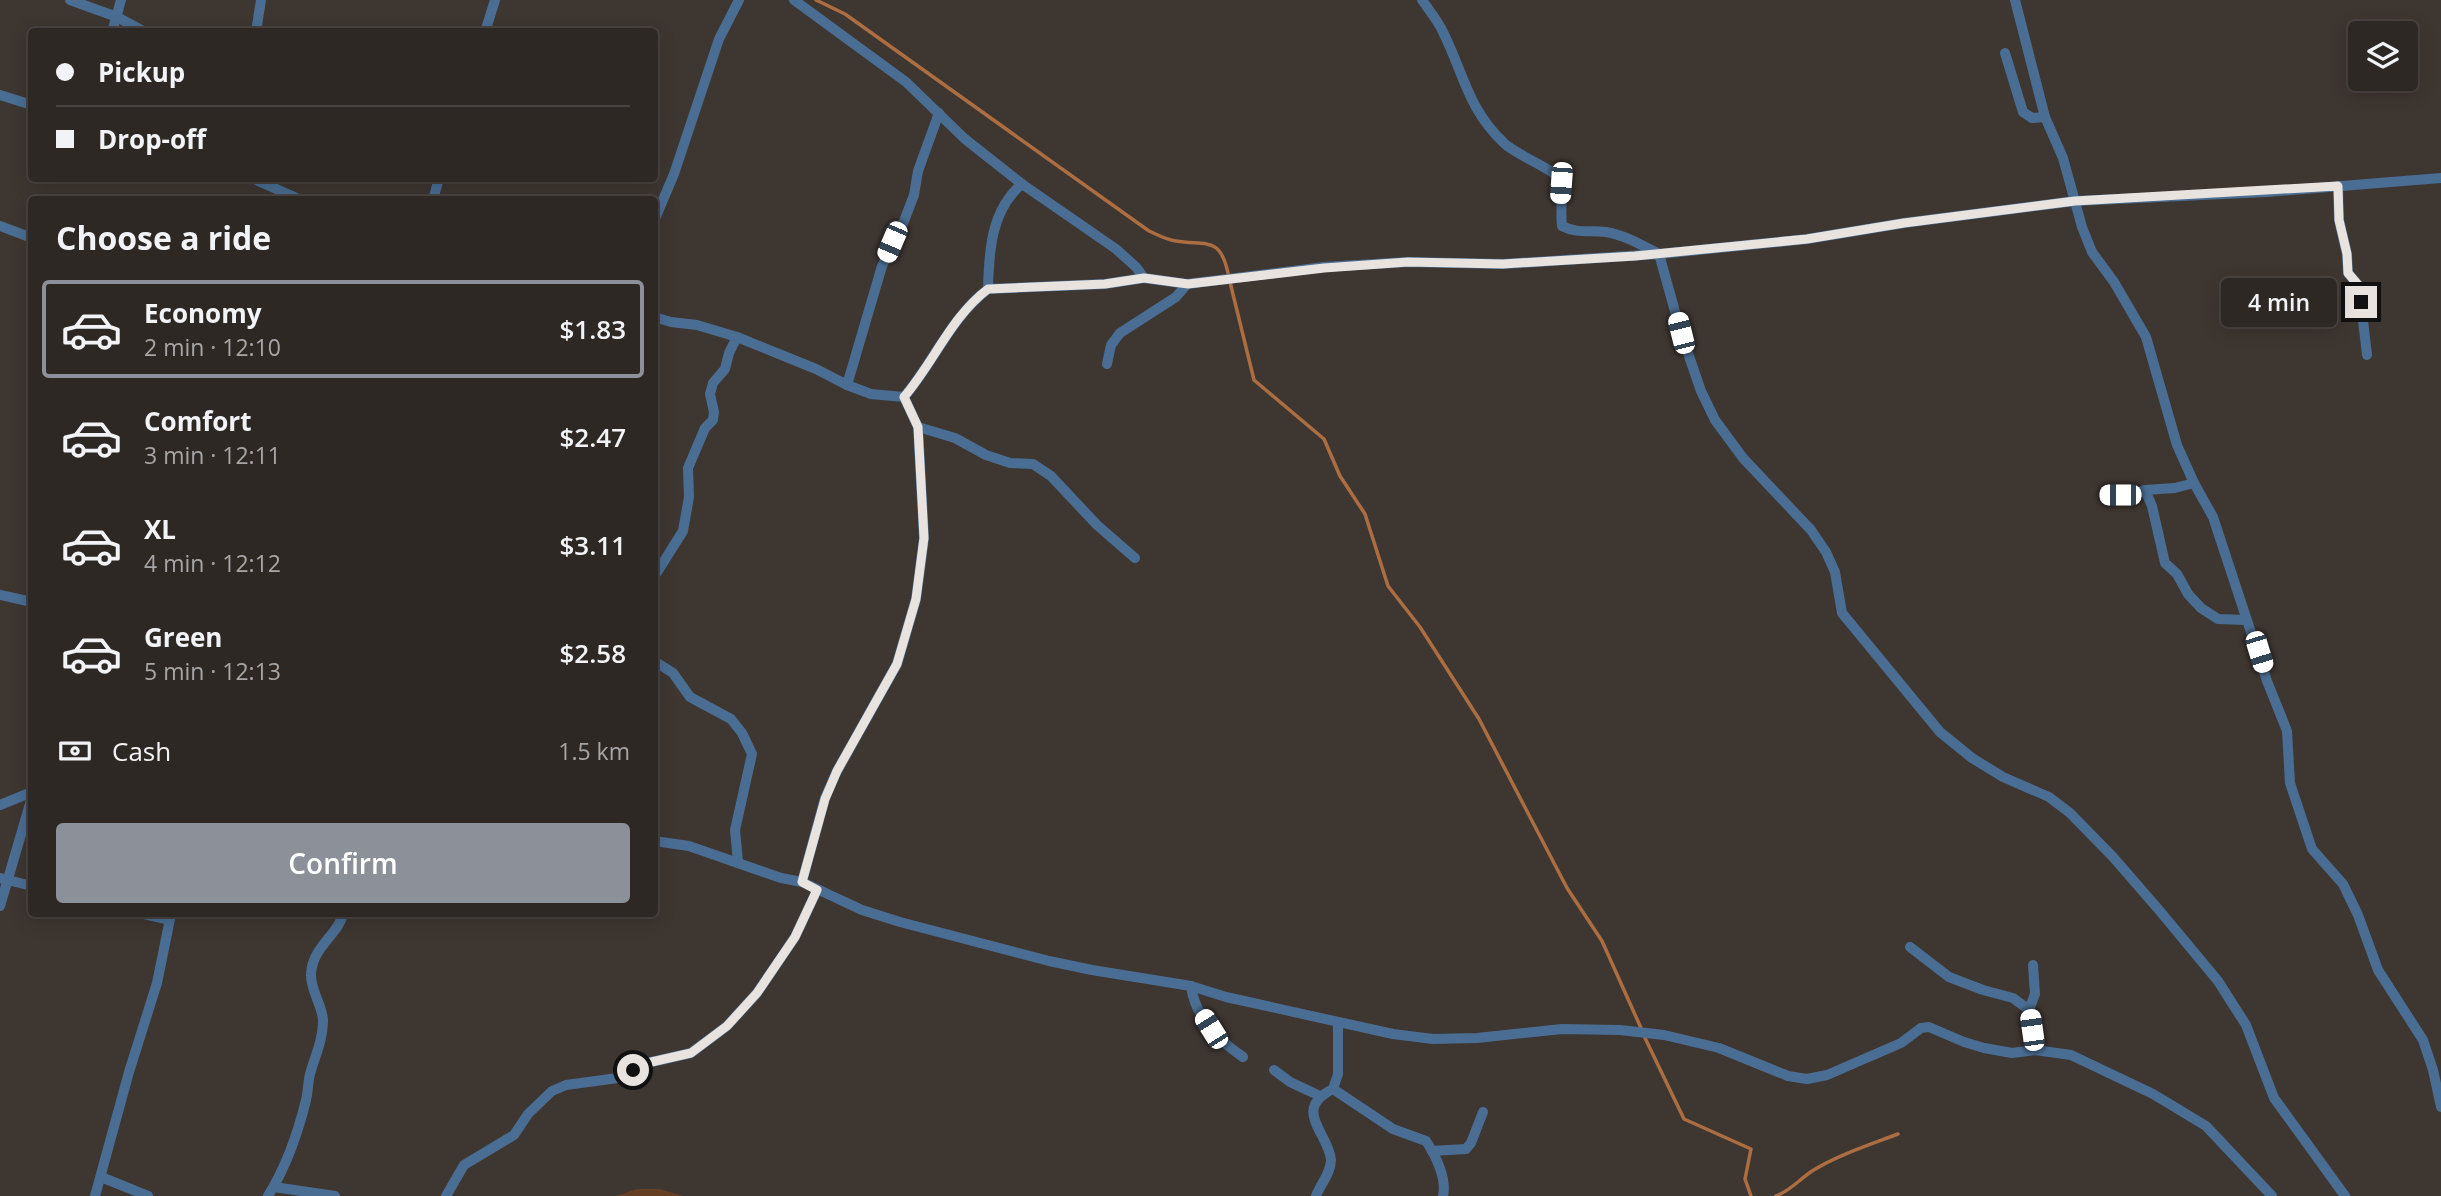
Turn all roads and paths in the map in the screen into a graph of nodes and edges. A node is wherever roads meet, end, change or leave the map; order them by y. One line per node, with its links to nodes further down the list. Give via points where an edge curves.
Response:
1 (70, 0): 9 (street)
2 (121, 0): 9 (street)
3 (261, 0): 12 (street)
4 (495, 0): 13 (street)
5 (739, 0): 25 (street, via 719,39)
6 (794, 0): 17 (street, via 906,82)
7 (1422, 0): 28 (street, via 1443,30 1484,122 1506,145 1556,174 1561,183 1562,226 1572,231 1607,232)
8 (2015, 0): 18 (street)
9 (117, 17): 10 (street); 11 (street)
10 (113, 28)
11 (138, 28)
12 (257, 28)
13 (486, 28)
14 (2005, 53): 18 (street, via 2023,112 2032,118)
15 (0, 95): 16 (street)
16 (28, 104)
17 (939, 113): 21 (street); 36 (street, via 909,206 882,266)
18 (2045, 117): 24 (street)
19 (2441, 178): 22 (street)
20 (261, 182): 23 (street)
21 (1022, 184): 29 (street, via 1116,249); 31 (street, via 1003,204 995,226)
22 (2338, 186): 24 (street); 34 (street, via 2348,273 2359,286)
23 (291, 196)
24 (2075, 201): 28 (street, via 1807,239); 39 (street, via 2091,252 2146,337 2177,445)
25 (658, 212)
26 (0, 226): 27 (street)
27 (28, 236)
28 (1659, 254): 30 (street, via 1503,264 1408,262); 82 (street, via 1681,333 1715,420 1826,552 1835,572 1842,612 1940,732 1972,758 2049,797 2070,813 2160,910 2218,981 2246,1025 2274,1098)
29 (1144, 278): 30 (street); 31 (street)
30 (1188, 284): 35 (street, via 1176,297 1120,333 1111,345)
31 (988, 289): 37 (street, via 960,316)
32 (658, 318): 33 (street)
33 (737, 337): 36 (street); 43 (street, via 725,369 713,383 713,419 688,468 684,531)
34 (2367, 355)
35 (1107, 364)
36 (846, 385): 37 (street, via 870,394)
37 (904, 397): 38 (street)
38 (918, 427): 42 (street, via 1010,463 1033,464); 54 (street, via 924,538 916,599 897,664 825,799)
39 (2194, 484): 40 (street); 46 (street, via 2213,517)
40 (2145, 490): 41 (street); 46 (street, via 2165,563 2188,594 2218,619)
41 (2105, 495)
42 (1135, 558)
43 (658, 571)
44 (0, 594): 45 (street)
45 (28, 601)
46 (2246, 620): 70 (street, via 2287,731 2290,783 2312,849 2343,884 2378,970 2423,1040)
47 (658, 664): 52 (street, via 673,673 690,697 731,719 752,754 735,830)
48 (28, 796): 49 (street)
49 (0, 805)
50 (28, 807): 53 (street)
51 (658, 842): 52 (street)
52 (738, 862): 54 (street)
53 (3, 879): 55 (street); 57 (street)
54 (802, 882): 56 (street)
55 (28, 885)
56 (817, 890): 62 (street, via 900,922 1049,961); 78 (street, via 795,937 757,993 727,1026 691,1053 647,1063 618,1078 552,1091 514,1135 464,1165)
57 (0, 906)
58 (168, 917): 73 (street, via 157,983)
59 (343, 917): 74 (street, via 325,940 310,975 323,1019 320,1047 287,1159)
60 (1910, 947): 63 (street, via 1949,976 2013,998)
61 (2033, 965): 63 (street, via 2035,994)
62 (1191, 986): 64 (street); 66 (street, via 1193,1002 1211,1029)
63 (2029, 1010): 65 (street)
64 (1338, 1022): 65 (street, via 1433,1039 1562,1029 1664,1035 1719,1048 1807,1079 1828,1075 1901,1043 1921,1028 1984,1048 2012,1053); 68 (street, via 1338,1074)
65 (2035, 1050): 81 (street, via 2071,1055 2206,1126)
66 (1243, 1057)
67 (1274, 1070): 69 (street)
68 (1333, 1089): 69 (street); 72 (street, via 1393,1129 1426,1141)
69 (1320, 1096): 79 (street, via 1314,1121 1331,1159)
70 (2441, 1107)
71 (1483, 1112): 72 (street, via 1466,1149)
72 (1432, 1151): 80 (street, via 1446,1185)
73 (101, 1177): 75 (street); 76 (street)
74 (271, 1192): 77 (street)
75 (95, 1196)
76 (148, 1196)
77 (335, 1196)
78 (446, 1196)
79 (1316, 1196)
80 (1443, 1196)
81 (2272, 1196)
82 (2345, 1196)

